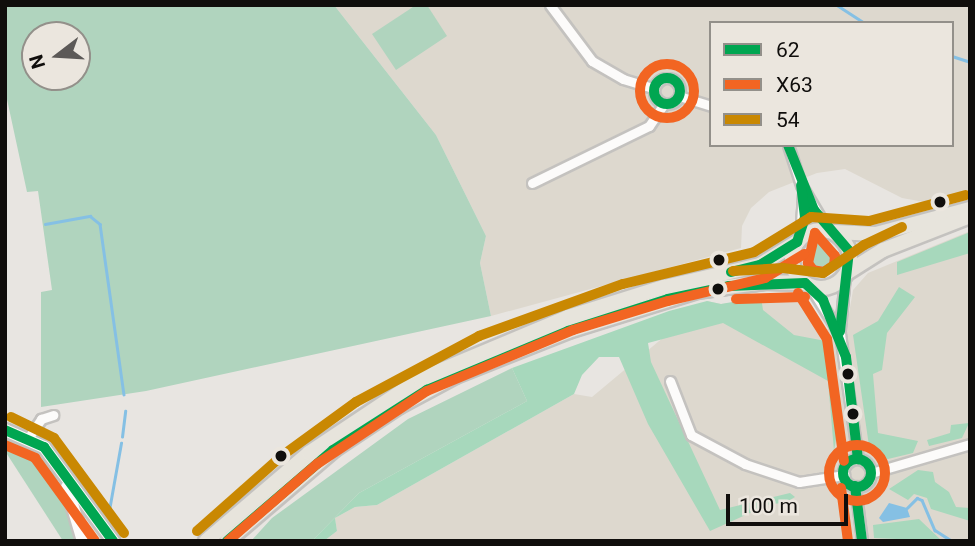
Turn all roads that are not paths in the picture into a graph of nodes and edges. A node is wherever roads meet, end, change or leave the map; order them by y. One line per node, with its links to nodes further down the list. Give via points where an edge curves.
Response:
1 (550, 5): 2 (street, via 592,61)
2 (653, 89): 3 (street, via 661,79 672,79 679,86); 4 (street, via 655,98)
3 (679, 96): 4 (street); 5 (street)
4 (664, 104): 7 (street, via 649,127)
5 (709, 105)
6 (789, 147): 8 (street)
7 (533, 183)
8 (802, 185): 11 (street); 12 (street, via 804,217)
9 (970, 209): 11 (main road, via 876,233)
10 (970, 216): 13 (main road, via 883,250)
11 (830, 231): 12 (main road); 13 (main road, via 849,251)
12 (798, 240): 14 (main road, via 793,266); 28 (main road, via 760,265 592,309 519,334 420,379 309,453)
13 (846, 274): 14 (main road, via 827,287); 15 (street)
14 (808, 285): 15 (street); 29 (main road, via 765,282 697,291 568,331 466,371 399,406 342,444)
15 (840, 334): 21 (street)
16 (670, 381): 24 (street, via 691,435 745,464 799,482)
17 (53, 415): 19 (street, via 41,419)
18 (5, 430): 19 (main road)
19 (29, 437): 22 (main road)
20 (970, 444): 23 (street)
21 (858, 459): 23 (street, via 866,462); 24 (street, via 846,465)
22 (58, 463): 26 (main road); 27 (main road)
23 (871, 473): 25 (street, via 866,483)
24 (844, 475): 25 (street)
25 (855, 486): 30 (street)
26 (83, 541)
27 (113, 541)
28 (206, 541)
29 (227, 541)
30 (862, 541)

